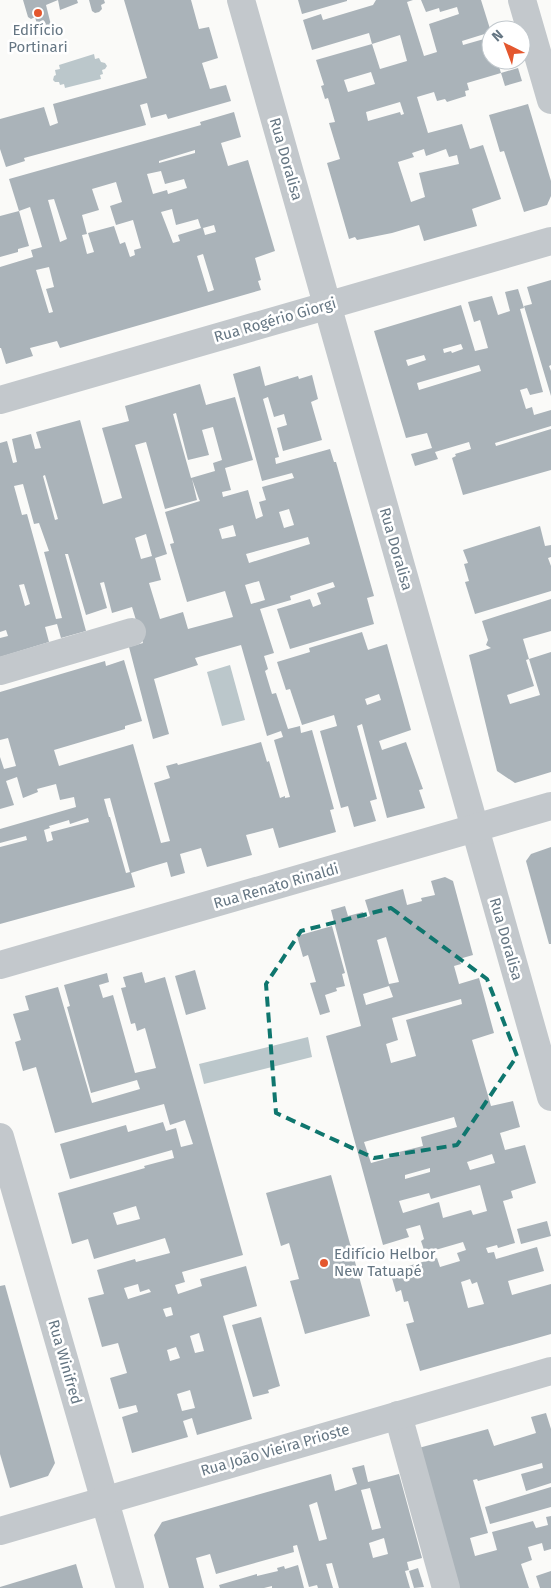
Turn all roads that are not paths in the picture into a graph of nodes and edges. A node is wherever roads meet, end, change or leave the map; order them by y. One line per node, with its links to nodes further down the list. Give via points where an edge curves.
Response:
1 (241, 0): 5 (street, Rua Doralisa)
2 (522, 0): 3 (street)
3 (551, 100)
4 (551, 241): 5 (street, Rua Rogério Giorgi)
5 (327, 305): 6 (street, Rua Rogério Giorgi); 10 (street, Rua Doralisa)
6 (0, 400)
7 (132, 632): 8 (street)
8 (0, 671)
9 (551, 806): 10 (street, Rua Renato Rinaldi)
10 (475, 828): 11 (street, Rua Renato Rinaldi); 12 (street, Rua Doralisa)
11 (0, 965)
12 (551, 1098)
13 (0, 1137): 16 (street, Rua Winifred)
14 (551, 1371): 15 (street, Rua João Vieira Prioste)
15 (398, 1415): 16 (street, Rua João Vieira Prioste); 19 (street)
16 (105, 1500): 17 (street, Rua João Vieira Prioste); 18 (street, Rua Winifred)
17 (0, 1531)
18 (130, 1588)
19 (446, 1588)

